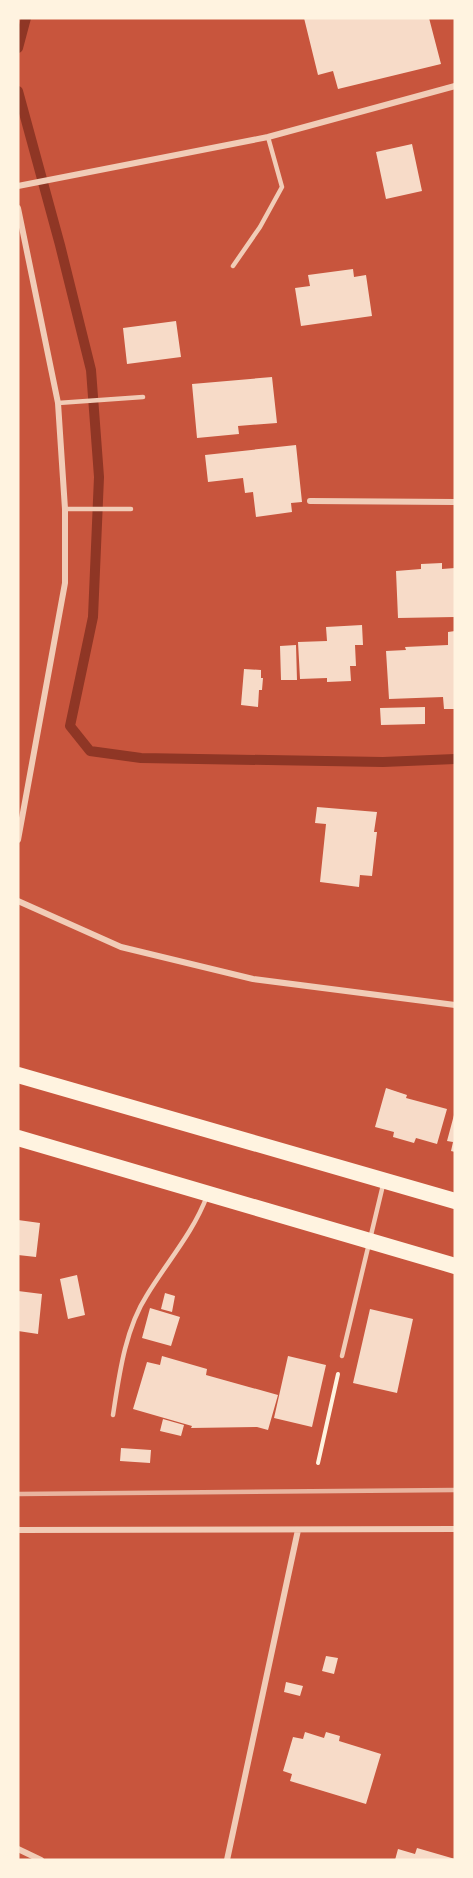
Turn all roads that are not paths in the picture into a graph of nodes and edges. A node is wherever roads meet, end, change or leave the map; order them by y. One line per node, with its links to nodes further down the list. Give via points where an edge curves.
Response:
1 (455, 86): 2 (street)
2 (268, 137): 3 (street); 5 (lane, via 282,187)
3 (18, 186)
4 (18, 208): 7 (street)
5 (233, 266)
6 (143, 397): 7 (lane)
7 (58, 403): 10 (street)
8 (310, 501): 9 (street)
9 (455, 502)
10 (65, 509): 11 (lane); 12 (street, via 65,583)
11 (131, 509)
12 (18, 840)
13 (18, 901): 14 (street, via 121,947 187,963 253,978)
14 (455, 1005)
15 (18, 1075): 17 (highway)
16 (18, 1138): 18 (highway)
17 (384, 1179): 19 (highway); 20 (lane)
18 (208, 1193): 20 (highway); 23 (lane, via 184,1242 145,1297 123,1354)
19 (455, 1201)
20 (369, 1241): 21 (highway); 22 (lane)
21 (455, 1266)
22 (342, 1356)
23 (113, 1415)
24 (455, 1529): 26 (street)
25 (18, 1530): 26 (street)
26 (298, 1530): 29 (street)
27 (18, 1849): 28 (street)
28 (41, 1860)
29 (227, 1860)

